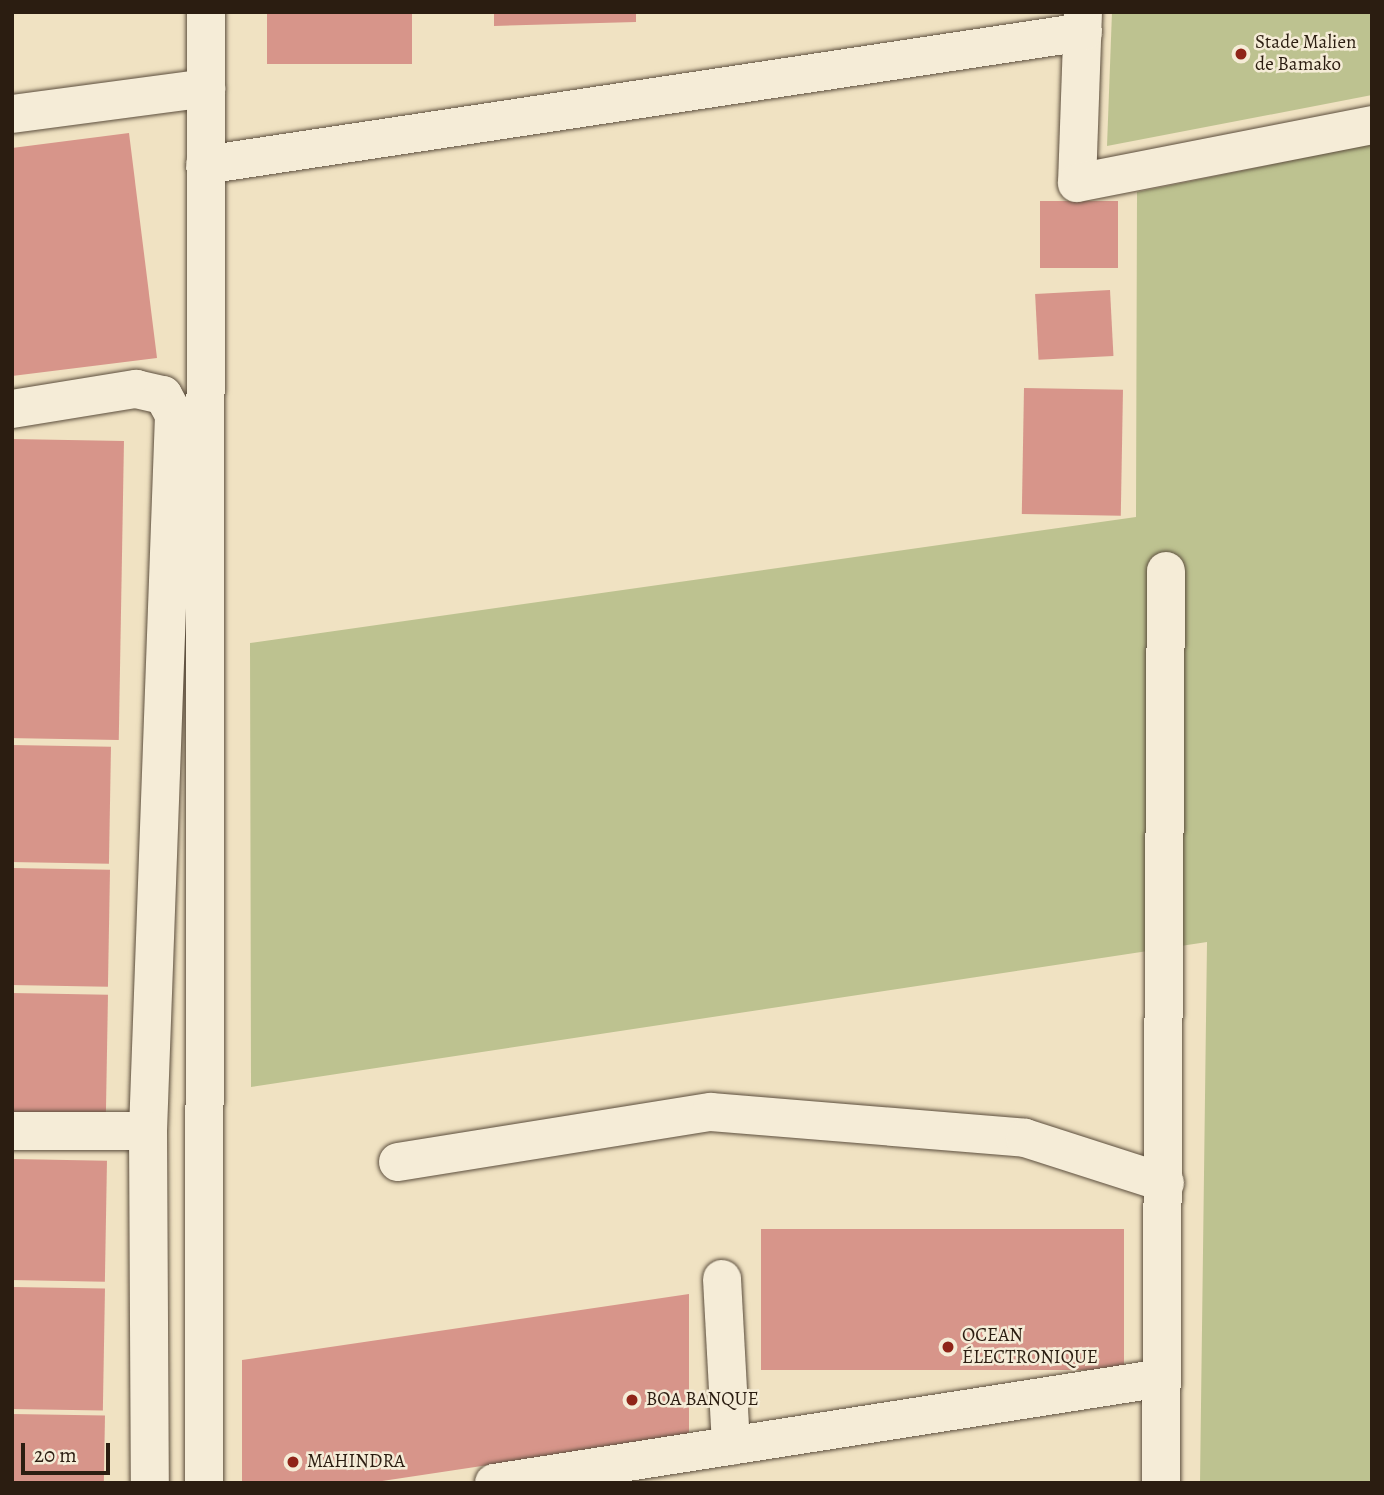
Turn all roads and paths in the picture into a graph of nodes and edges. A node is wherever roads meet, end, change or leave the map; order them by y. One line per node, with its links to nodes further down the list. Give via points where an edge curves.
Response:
1 (206, 12): 3 (street)
2 (1083, 22): 5 (street, via 1077,183); 6 (street)
3 (206, 88): 4 (street); 6 (street)
4 (12, 114)
5 (1372, 125)
6 (205, 165): 17 (street)
7 (12, 409): 10 (street, via 136,390 163,395 174,415)
8 (1166, 571): 12 (street)
9 (12, 1131): 10 (street)
10 (148, 1131): 16 (street)
11 (398, 1162): 12 (street, via 710,1112 1025,1138)
12 (1165, 1183): 14 (street)
13 (722, 1279): 15 (street)
14 (1162, 1378): 15 (street); 19 (street)
15 (731, 1446): 18 (street)
16 (150, 1483)
17 (204, 1483)
18 (494, 1483)
19 (1161, 1483)

